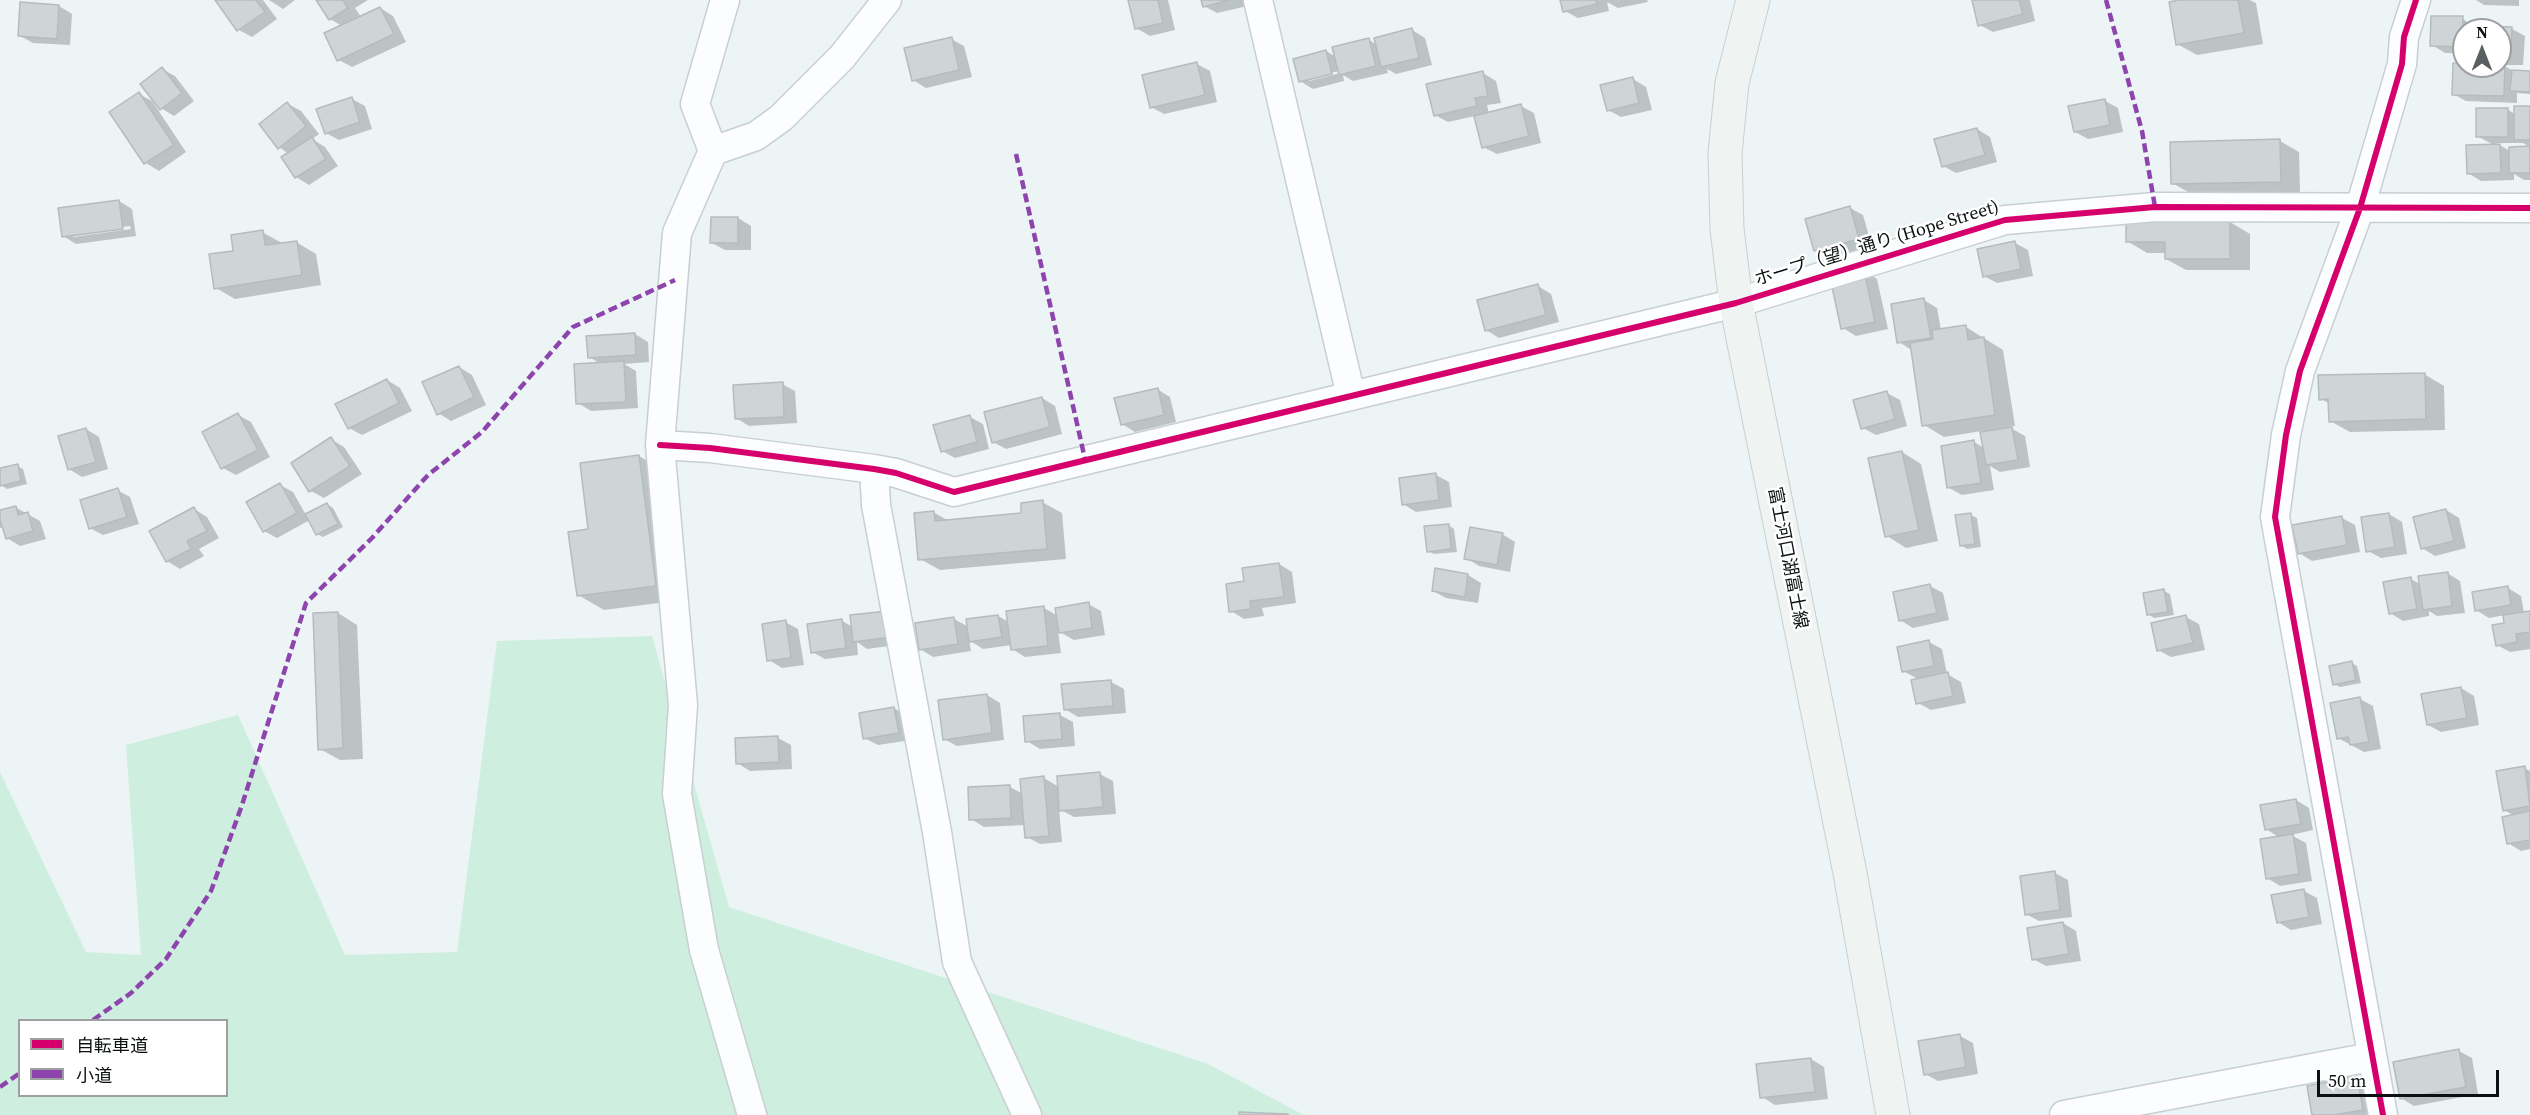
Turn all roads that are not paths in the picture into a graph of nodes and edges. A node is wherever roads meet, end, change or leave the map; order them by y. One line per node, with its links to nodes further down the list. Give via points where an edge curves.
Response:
1 (725, 0): 8 (street, via 695,104)
2 (887, 0): 8 (street, via 842,57 781,118 756,136)
3 (1258, 0): 12 (street)
4 (1753, 0): 11 (main road, 富士河口湖富士線, via 1732,84 1725,153 1727,229)
5 (2393, 0): 7 (street)
6 (2416, 0): 7 (street)
7 (2404, 37): 9 (street, via 2402,64)
8 (713, 151): 13 (street, via 677,233)
9 (2360, 208): 10 (street, ホープ（望）通り (Hope Street)); 11 (street, ホープ（望）通り (Hope Street), via 2155,207 2005,220); 15 (street, via 2300,371 2275,517)
10 (2530, 208)
11 (1736, 303): 12 (street, ホープ（望）通り (Hope Street)); 18 (main road, 富士河口湖富士線, via 1848,862)
12 (1351, 396): 14 (street, ホープ（望）通り (Hope Street), via 954,492)
13 (660, 445): 14 (street, ホープ（望）通り (Hope Street)); 16 (street, via 683,705 677,794 704,950)
14 (874, 469): 17 (street, via 876,505 957,962)
15 (2371, 1056): 19 (street); 20 (street)
16 (752, 1115)
17 (1027, 1115)
18 (1893, 1115)
19 (2064, 1115)
20 (2382, 1115)

